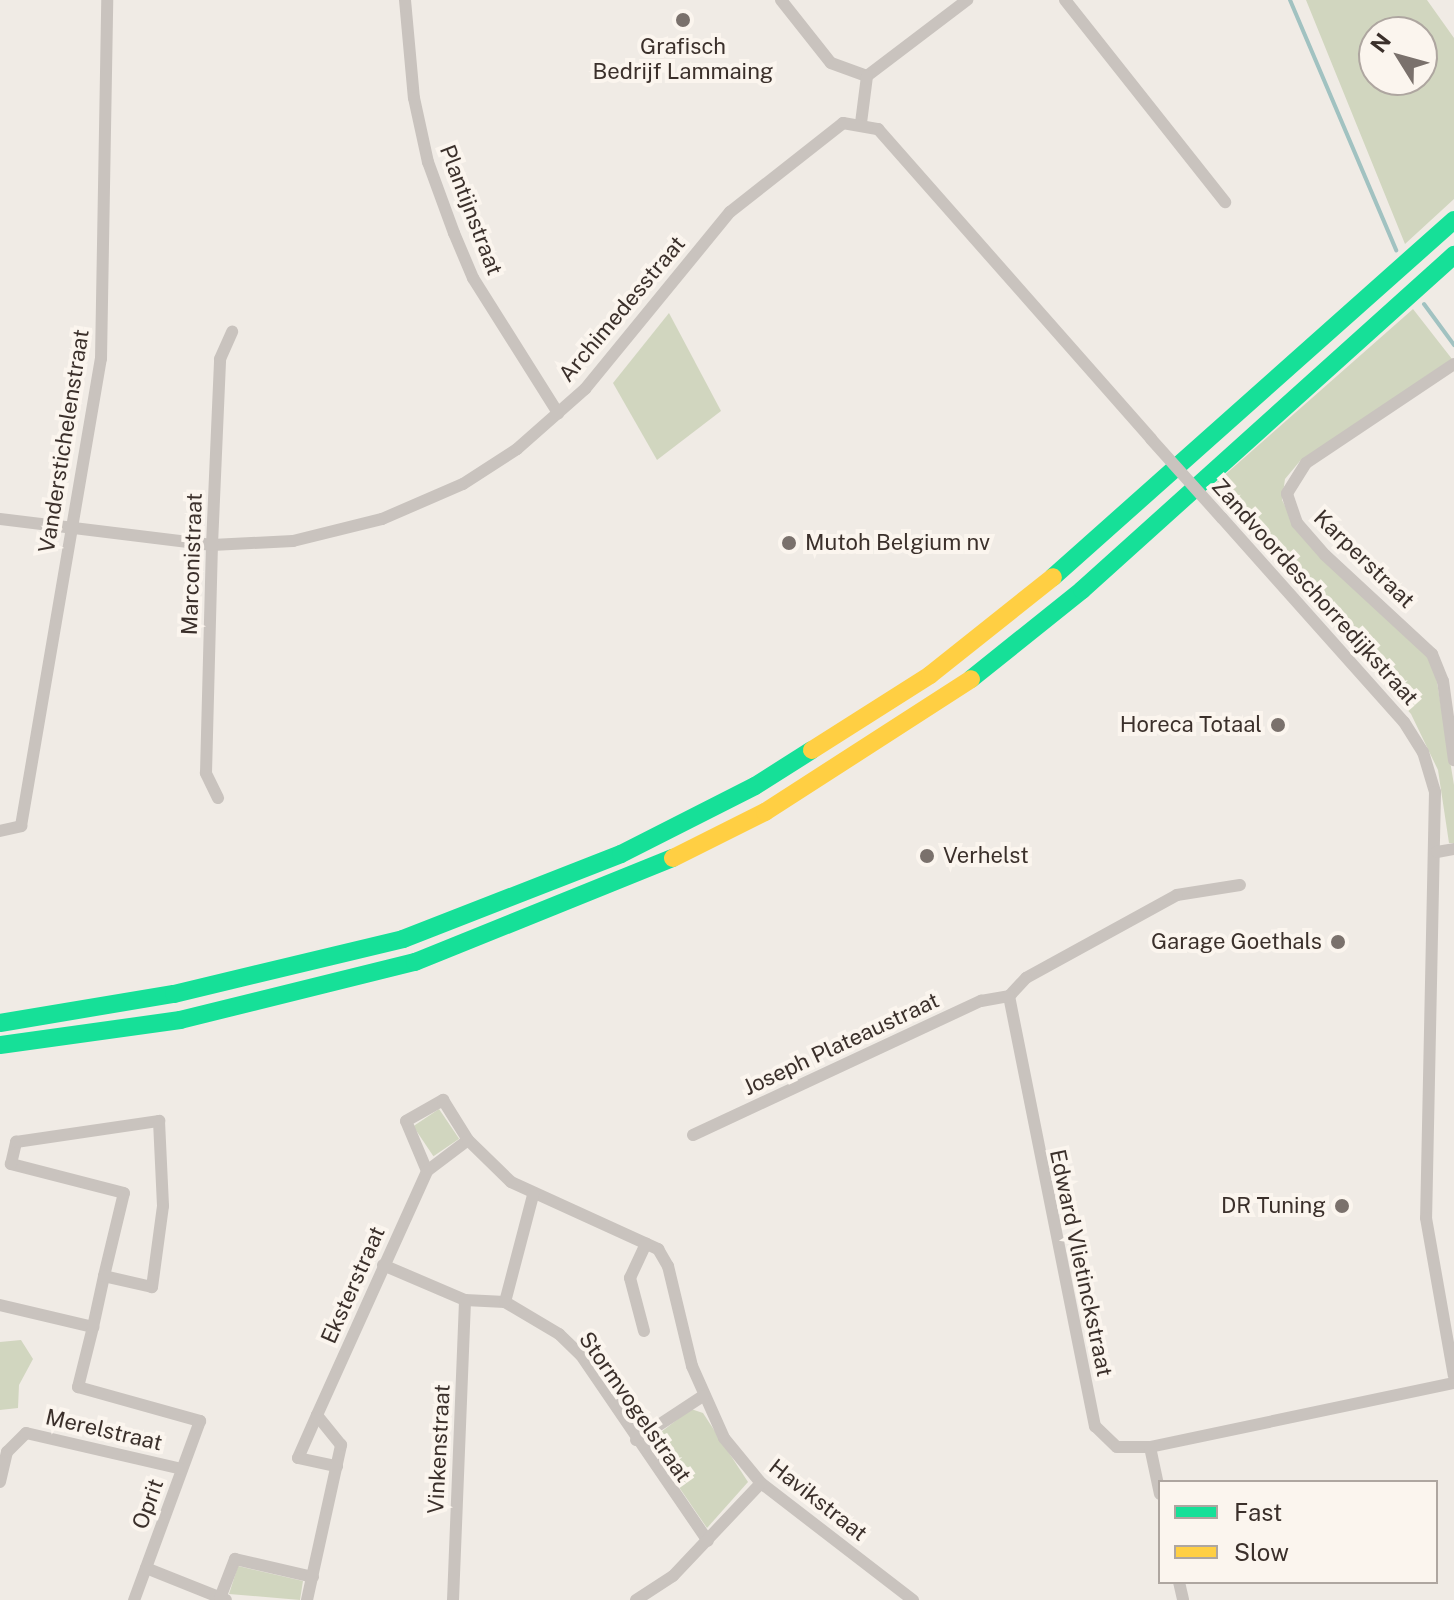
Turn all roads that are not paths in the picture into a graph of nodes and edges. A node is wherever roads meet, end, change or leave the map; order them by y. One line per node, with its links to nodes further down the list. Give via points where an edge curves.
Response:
1 (107, 0): 15 (street, Vanderstichelenstraat, via 101,359)
2 (405, 0): 13 (street, Plantijnstraat, via 414,98 434,177 473,278)
3 (781, 0): 6 (street, via 831,63)
4 (967, 0): 6 (street)
5 (1065, 0): 8 (street)
6 (867, 76): 7 (street)
7 (861, 123): 13 (street, Archimedesstraat, via 843,123 825,133 730,212 597,376); 21 (street, Zandvoordeschorredijkstraat, bridge, via 878,129 903,156 1404,722 1423,752 1435,792)
8 (1225, 202)
9 (1454, 220): 24 (highway, via 1061,571 930,675 755,786 621,854 403,939 174,994)
10 (1454, 255): 25 (highway, via 1082,590 947,698 765,812 633,878 402,966 180,1020)
11 (232, 332): 16 (street, Marconistraat, via 220,359)
12 (1450, 367): 17 (street, Karperstraat, via 1306,463 1287,494 1297,523 1325,555 1432,654 1443,681)
13 (558, 413): 16 (street, Archimedesstraat, via 517,449 463,484 382,519 293,541)
14 (0, 519): 15 (street, Archimedesstraat)
15 (72, 529): 16 (street, Archimedesstraat); 19 (street, Vanderstichelenstraat, via 21,826)
16 (212, 545): 18 (street, Marconistraat, via 206,773)
17 (1454, 760)
18 (218, 798)
19 (6, 832)
20 (1454, 849): 21 (street)
21 (1437, 852): 38 (street, Zandvoordeschorredijkstraat, via 1426,1218)
22 (1240, 885): 23 (street, via 1177,895 1026,978)
23 (1009, 996): 26 (street, Joseph Plateaustraat, via 981,1001); 43 (street, Edward Vlietinckstraat, via 1095,1426 1117,1447)
24 (0, 1023)
25 (0, 1045)
26 (693, 1135)
27 (468, 1140): 28 (street, Eksterstraat); 28 (street, via 443,1100 406,1121); 29 (street, Havikstraat, via 487,1162)
28 (427, 1171): 31 (street, Eksterstraat)
29 (533, 1195): 30 (street, Havikstraat); 34 (street)
30 (646, 1243): 37 (street, via 630,1278); 40 (street, Havikstraat, via 658,1249 668,1266)
31 (383, 1265): 33 (street, Stormvogelstraat); 41 (street, Eksterstraat)
32 (104, 1276): 32 (street, via 152,1287 163,1206 159,1121 16,1142 11,1164 124,1193); 36 (street)
33 (465, 1300): 34 (street, Stormvogelstraat); 55 (street, Vinkenstraat)
34 (505, 1302): 42 (street, Stormvogelstraat, via 546,1324 581,1355)
35 (0, 1305): 36 (street)
36 (93, 1327): 45 (street, Oprit, via 78,1387 200,1421)
37 (644, 1331)
38 (1454, 1376)
39 (1454, 1383): 43 (street, Edward Vlietinckstraat)
40 (703, 1396): 42 (street); 47 (street, Havikstraat, via 724,1438)
41 (317, 1415): 44 (street, via 341,1445); 44 (street, Eksterstraat, via 298,1458)
42 (636, 1440): 49 (street, Stormvogelstraat)
43 (1150, 1447): 48 (street)
44 (337, 1466): 51 (street)
45 (182, 1469): 46 (street, Merelstraat, via 26,1433 7,1452); 50 (street, Oprit)
46 (0, 1482)
47 (761, 1483): 49 (street); 57 (street, Havikstraat)
48 (1158, 1485)
49 (708, 1541): 56 (street, via 673,1576)
50 (146, 1568): 52 (street); 53 (street, Oprit)
51 (313, 1577): 52 (street, via 235,1559); 54 (street)
52 (223, 1599)
53 (134, 1600)
54 (307, 1600)
55 (453, 1600)
56 (636, 1600)
57 (913, 1600)

